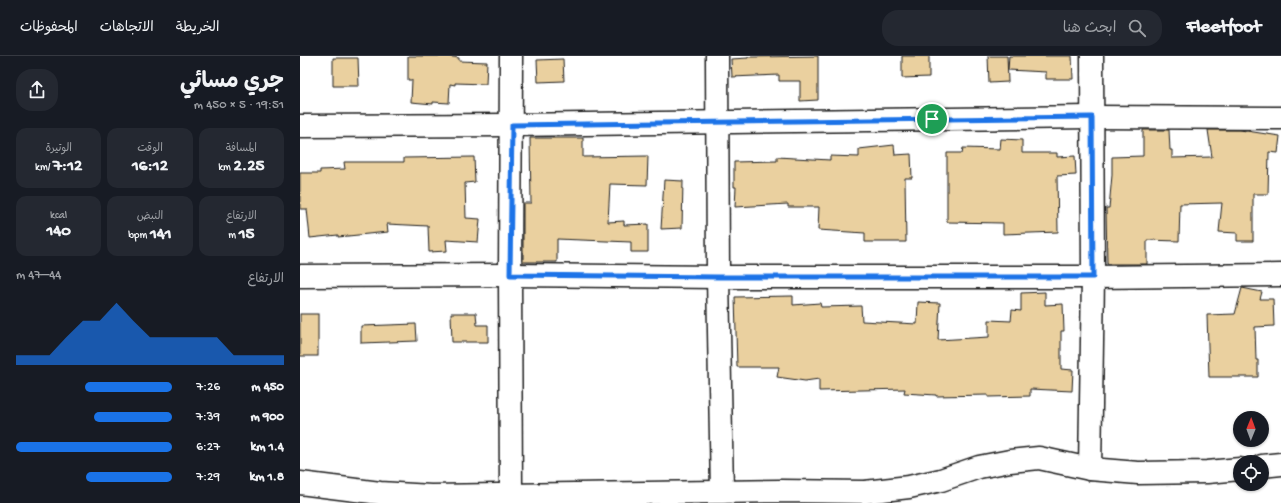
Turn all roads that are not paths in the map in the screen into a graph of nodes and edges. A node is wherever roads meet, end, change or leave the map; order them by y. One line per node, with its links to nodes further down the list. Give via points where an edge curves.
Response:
1 (512, 56): 7 (street)
2 (718, 56): 6 (street)
3 (1092, 56): 4 (street)
4 (1092, 117): 5 (street); 6 (street); 13 (street)
5 (1281, 118)
6 (718, 121): 7 (street); 12 (street)
7 (512, 125): 8 (street); 9 (street)
8 (300, 126)
9 (510, 275): 11 (street); 12 (street); 20 (street)
10 (1281, 275): 13 (street)
11 (300, 276)
12 (718, 277): 13 (street); 19 (street)
13 (1093, 277): 16 (street)
14 (1281, 464): 15 (street)
15 (1269, 465)
16 (1090, 469): 17 (street, via 1145,473); 19 (street, via 1039,458 987,466 941,480 865,492)
17 (1233, 470)
18 (300, 482): 20 (street, via 380,493 432,496)
19 (722, 492): 20 (street)
20 (511, 495)

